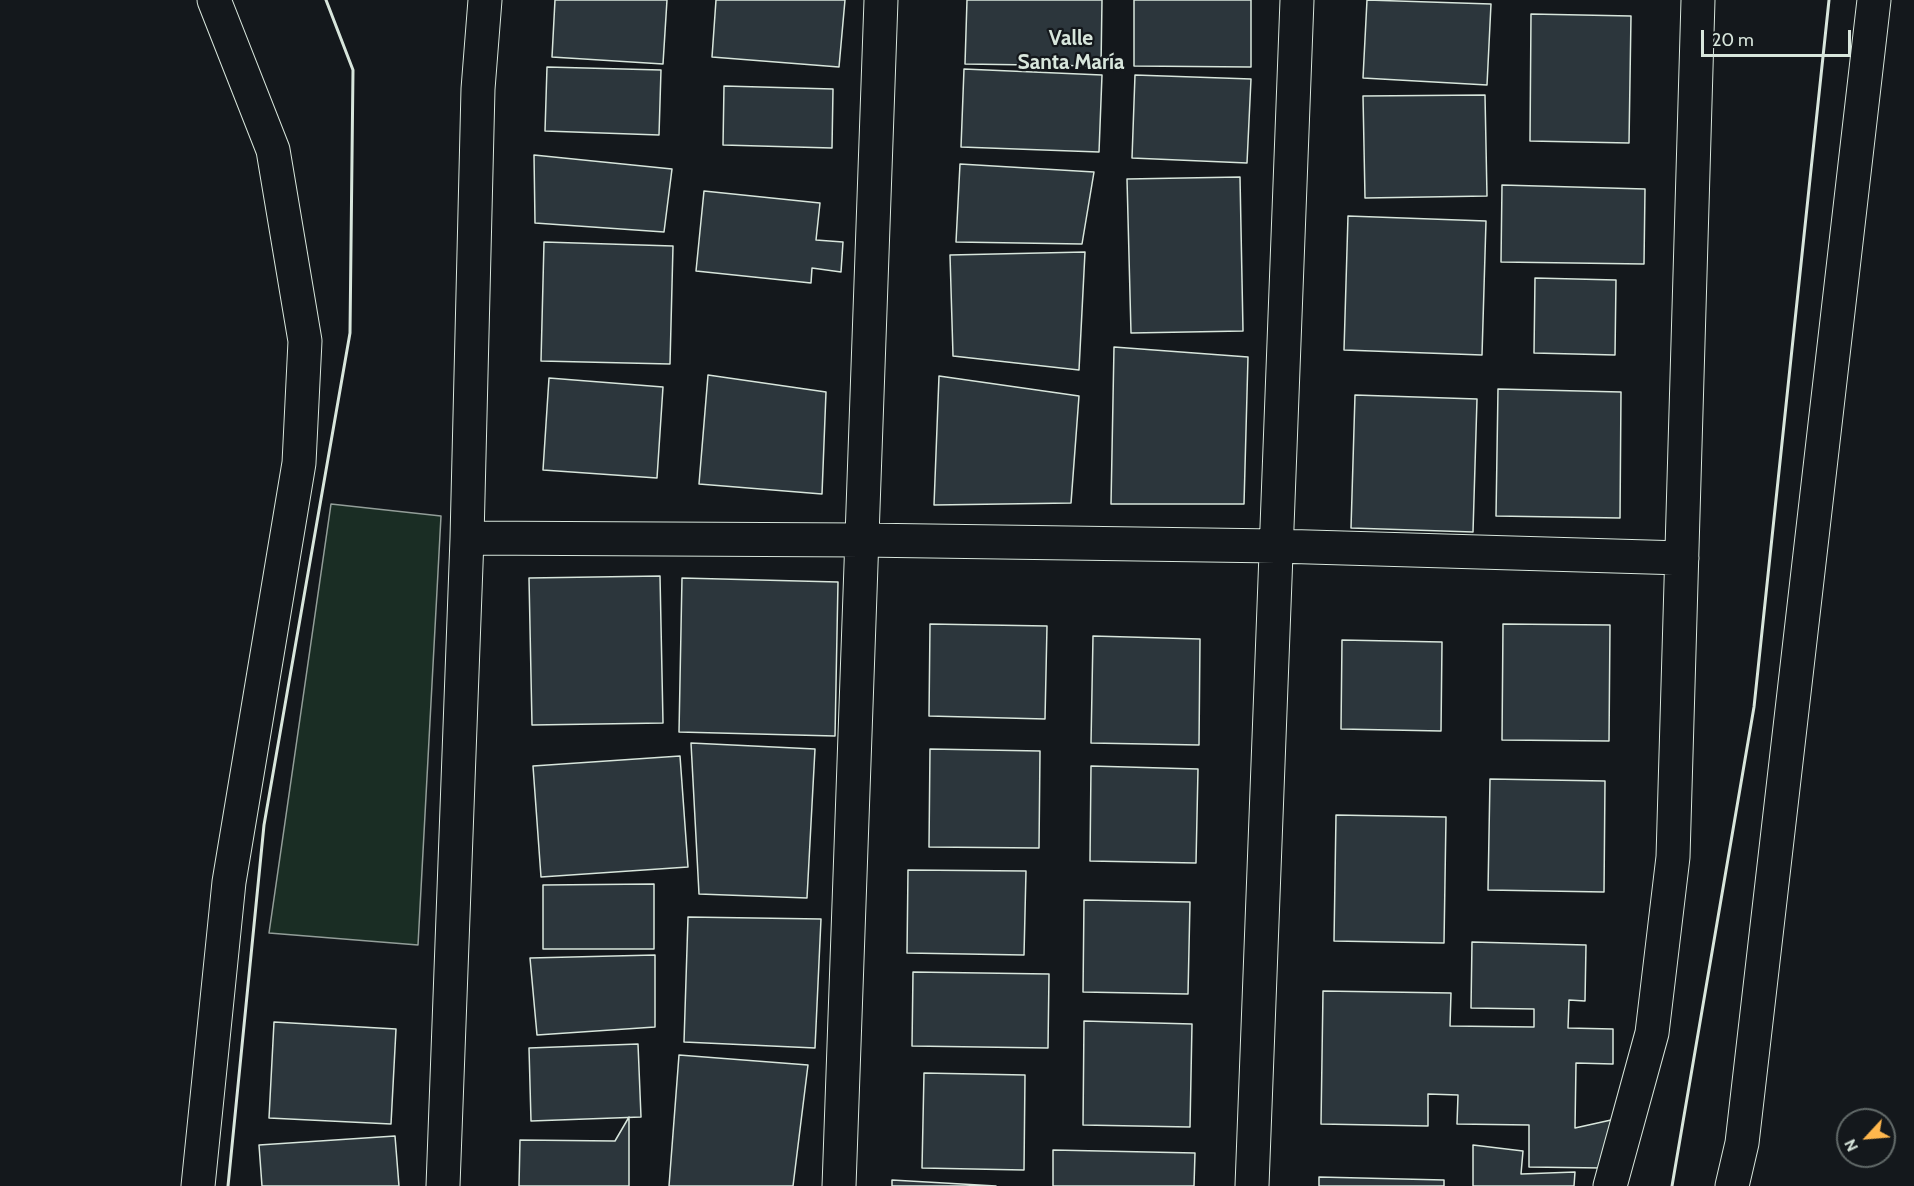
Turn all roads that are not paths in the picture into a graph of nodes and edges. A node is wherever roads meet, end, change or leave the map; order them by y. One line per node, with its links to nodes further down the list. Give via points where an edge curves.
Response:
1 (214, 0): 11 (street, via 273,150 304,340 299,463 229,882)
2 (485, 0): 7 (street, via 478,90)
3 (881, 0): 8 (street)
4 (1298, 0): 9 (street)
5 (1698, 0): 10 (street)
6 (1875, 0): 16 (street, via 1742,1143)
7 (467, 538): 8 (street); 12 (street)
8 (862, 540): 9 (street); 13 (street)
9 (1276, 546): 10 (street); 14 (street)
10 (1682, 558): 15 (street, via 1673,857 1652,1033)
11 (198, 1186)
12 (443, 1186)
13 (839, 1186)
14 (1252, 1186)
15 (1610, 1186)
16 (1732, 1186)

